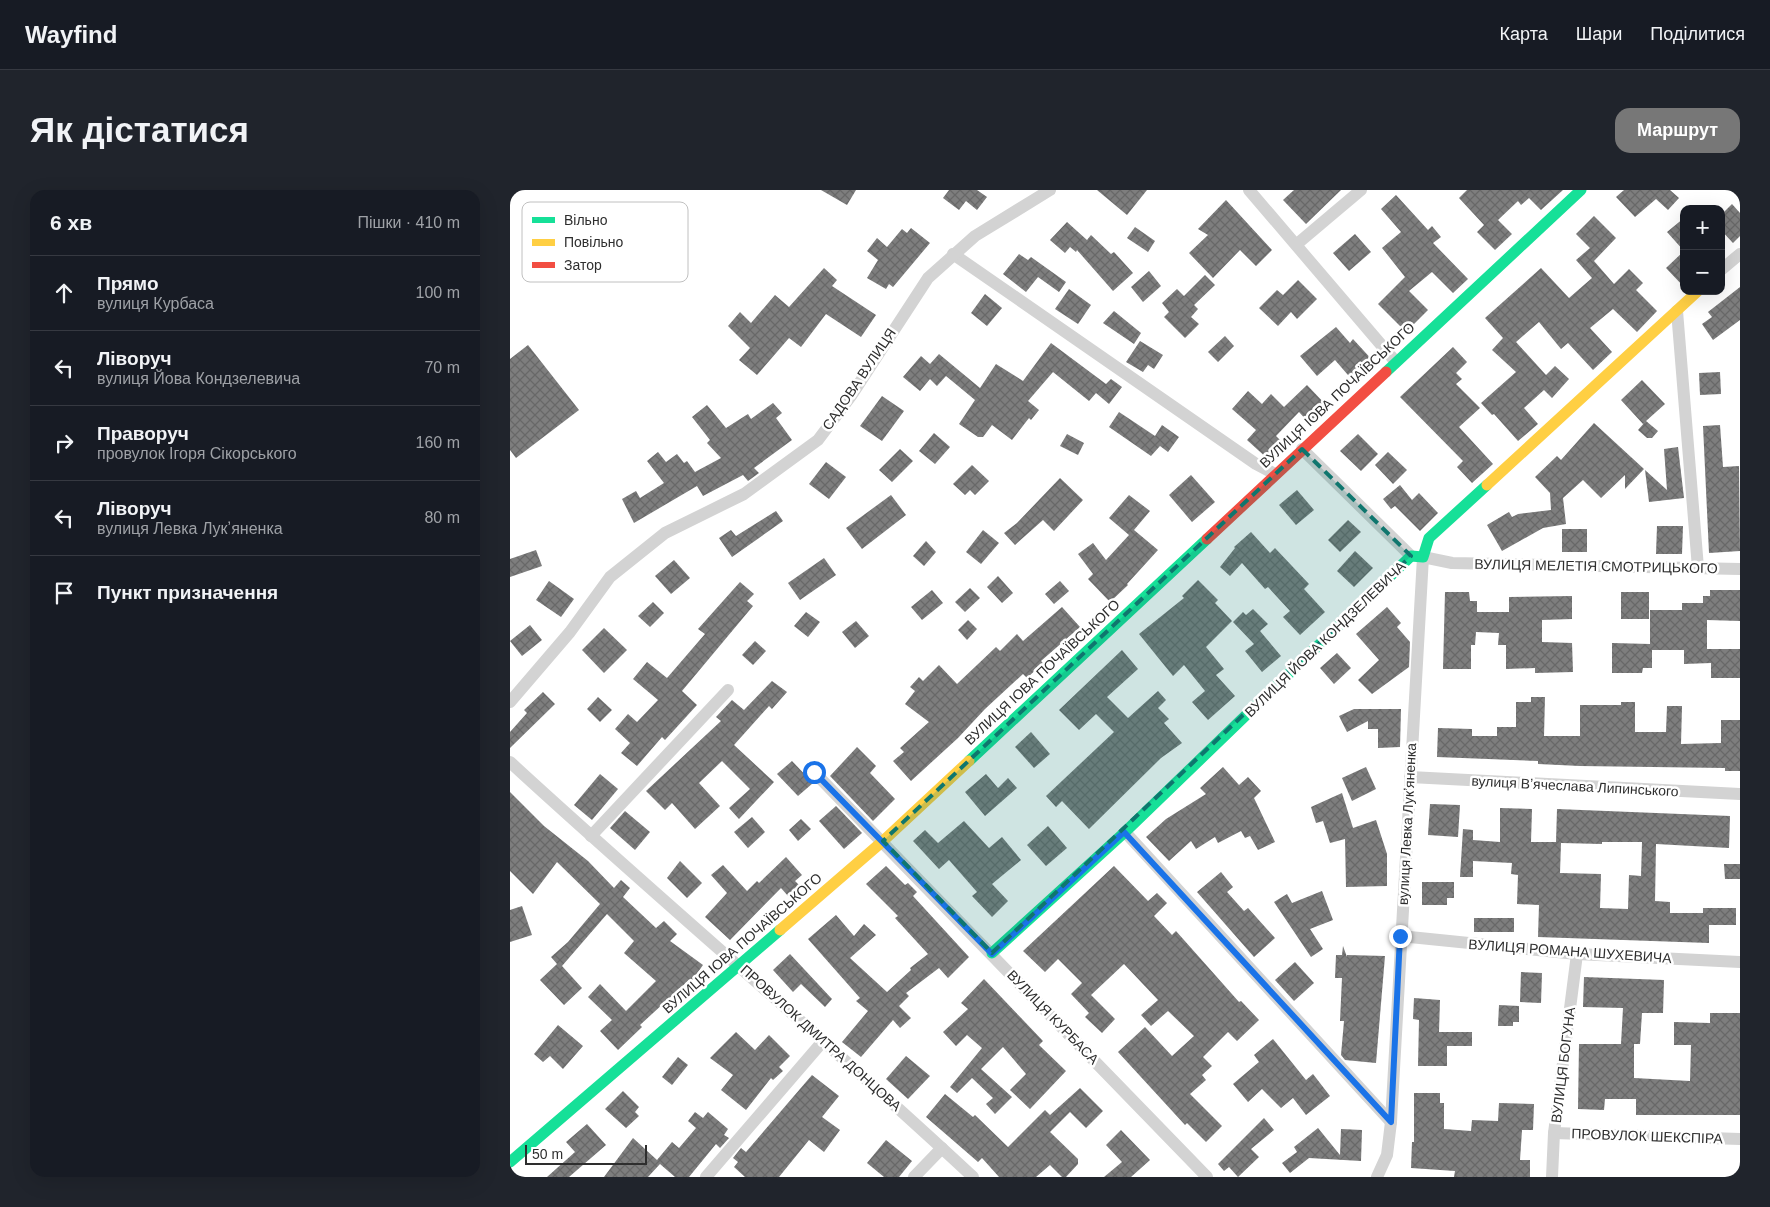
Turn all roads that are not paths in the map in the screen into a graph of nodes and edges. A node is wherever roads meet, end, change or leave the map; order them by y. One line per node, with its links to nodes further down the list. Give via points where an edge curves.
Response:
1 (1050, 190): 6 (street, САДОВА ВУЛИЦЯ)
2 (1249, 190): 5 (street)
3 (1361, 190): 5 (street)
4 (1582, 190): 11 (street, ВУЛИЦЯ ІОВА ПОЧАЇВСЬКОГО)
5 (1297, 244): 11 (street)
6 (952, 254): 13 (street); 18 (street, САДОВА ВУЛИЦЯ, via 928,278 851,396 818,440 744,494 665,533 610,577 570,632)
7 (1740, 254): 8 (street)
8 (1725, 267)
9 (1694, 295): 10 (street, ВУЛИЦЯ ЙОВА КОНДЗЕЛЕВИЧА)
10 (1677, 311): 14 (street, ВУЛИЦЯ ЙОВА КОНДЗЕЛЕВИЧА, via 1429,538); 15 (street)
11 (1395, 362): 12 (street, ВУЛИЦЯ ІОВА ПОЧАЇВСЬКОГО)
12 (1302, 449): 13 (street, ВУЛИЦЯ ІОВА ПОЧАЇВСЬКОГО); 14 (street)
13 (1275, 474): 25 (street, ВУЛИЦЯ ІОВА ПОЧАЇВСЬКОГО)
14 (1417, 557): 15 (street, ВУЛИЦЯ МЕЛЕТІЯ СМОТРИЦЬКОГО, via 1452,563); 21 (street, вулиця Левка Лукʼяненка); 23 (street, ВУЛИЦЯ ЙОВА КОНДЗЕЛЕВИЧА)
15 (1698, 568): 16 (street, ВУЛИЦЯ МЕЛЕТІЯ СМОТРИЦЬКОГО)
16 (1740, 569)
17 (728, 690): 24 (street)
18 (510, 702)
19 (510, 762): 24 (street, ПРОВУЛОК ДМИТРА ДОНЦОВА)
20 (814, 772): 25 (street, ВУЛИЦЯ КУРБАСА)
21 (1410, 777): 22 (street, вулиця Вʼячеслава Липинського); 26 (street, вулиця Левка Лукʼяненка)
22 (1740, 794)
23 (1124, 832): 27 (street, ВУЛИЦЯ ЙОВА КОНДЗЕЛЕВИЧА); 32 (street)
24 (591, 836): 30 (street, ПРОВУЛОК ДМИТРА ДОНЦОВА)
25 (884, 841): 27 (street, ВУЛИЦЯ КУРБАСА); 30 (street, ВУЛИЦЯ ІОВА ПОЧАЇВСЬКОГО)
26 (1400, 936): 28 (street, ВУЛИЦЯ РОМАНА ШУХЕВИЧА); 32 (street, вулиця Левка Лукʼяненка)
27 (992, 954): 40 (street, ВУЛИЦЯ КУРБАСА)
28 (1577, 954): 29 (street, ВУЛИЦЯ РОМАНА ШУХЕВИЧА); 33 (street, ВУЛИЦЯ БОГУНА)
29 (1740, 962)
30 (740, 965): 31 (street, ПРОВУЛОК ДМИТРА ДОНЦОВА); 36 (street, ВУЛИЦЯ ІОВА ПОЧАЇВСЬКОГО)
31 (824, 1040): 35 (street, ПРОВУЛОК ДМИТРА ДОНЦОВА); 37 (street)
32 (1391, 1122): 41 (street, вулиця Левка Лукʼяненка, via 1387,1156)
33 (1554, 1133): 34 (street, ПРОВУЛОК ШЕКСПІРА); 42 (street, ВУЛИЦЯ БОГУНА)
34 (1740, 1139)
35 (942, 1148): 38 (street); 39 (street, ПРОВУЛОК ДМИТРА ДОНЦОВА)
36 (510, 1162)
37 (706, 1177)
38 (914, 1177)
39 (973, 1177)
40 (1207, 1177)
41 (1377, 1177)
42 (1552, 1177)

